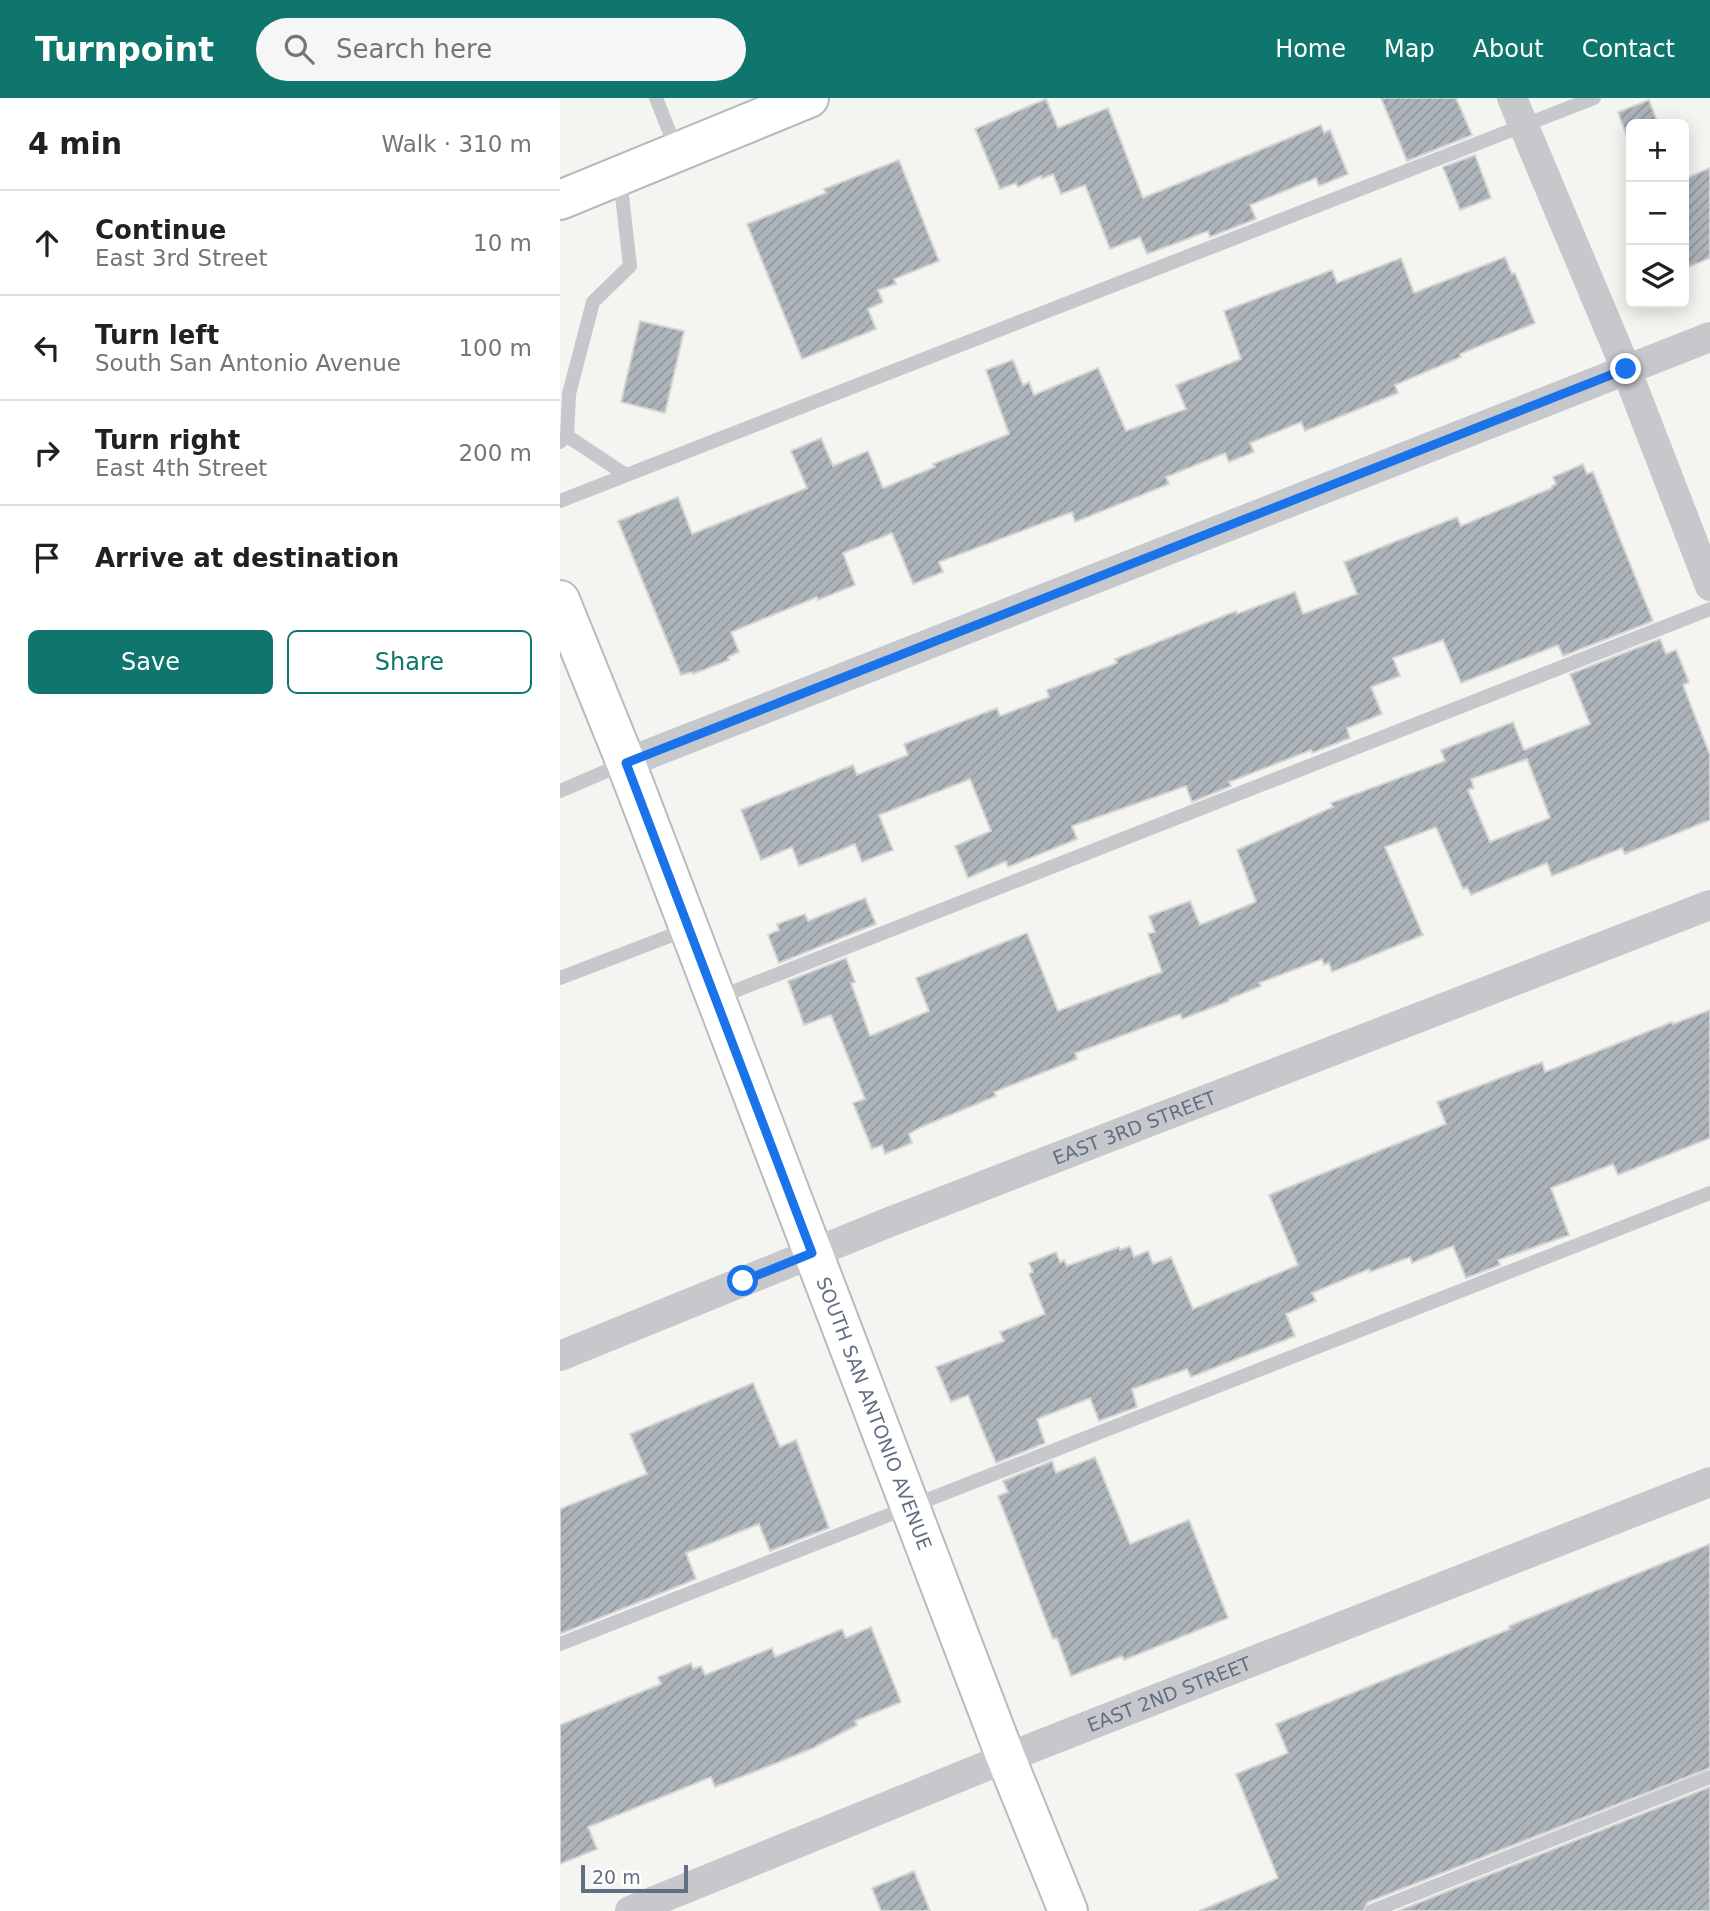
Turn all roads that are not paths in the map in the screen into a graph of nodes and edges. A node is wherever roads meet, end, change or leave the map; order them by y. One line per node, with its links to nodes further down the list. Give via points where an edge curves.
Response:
1 (656, 98): 6 (lane)
2 (808, 98): 6 (main road)
3 (1512, 98): 5 (street)
4 (1594, 98): 5 (lane)
5 (1524, 127): 10 (street); 12 (lane)
6 (677, 153): 7 (main road)
7 (620, 176): 8 (main road); 11 (lane, via 630,266 593,302 569,394)
8 (560, 200)
9 (1710, 337): 10 (street)
10 (1626, 369): 14 (street); 17 (street)
11 (564, 439): 12 (lane)
12 (626, 475): 13 (lane)
13 (560, 501)
14 (1710, 586)
15 (560, 600): 17 (main road, SOUTH SAN ANTONIO AVENUE)
16 (1710, 609): 22 (lane)
17 (626, 763): 18 (lane); 20 (main road, SOUTH SAN ANTONIO AVENUE)
18 (560, 790)
19 (1710, 905): 24 (street, EAST 3RD STREET)
20 (689, 928): 21 (lane); 22 (main road, SOUTH SAN ANTONIO AVENUE)
21 (560, 978)
22 (716, 998): 24 (main road, SOUTH SAN ANTONIO AVENUE)
23 (1710, 1192): 27 (lane)
24 (812, 1253): 25 (street, EAST 3RD STREET); 27 (main road, SOUTH SAN ANTONIO AVENUE)
25 (560, 1356)
26 (1710, 1482): 29 (street, EAST 2ND STREET)
27 (910, 1507): 28 (lane); 29 (main road, SOUTH SAN ANTONIO AVENUE)
28 (560, 1644)
29 (1006, 1758): 31 (street, EAST 2ND STREET); 32 (main road, SOUTH SAN ANTONIO AVENUE)
30 (1710, 1777): 33 (lane)
31 (630, 1911)
32 (1068, 1911)
33 (1372, 1911)

